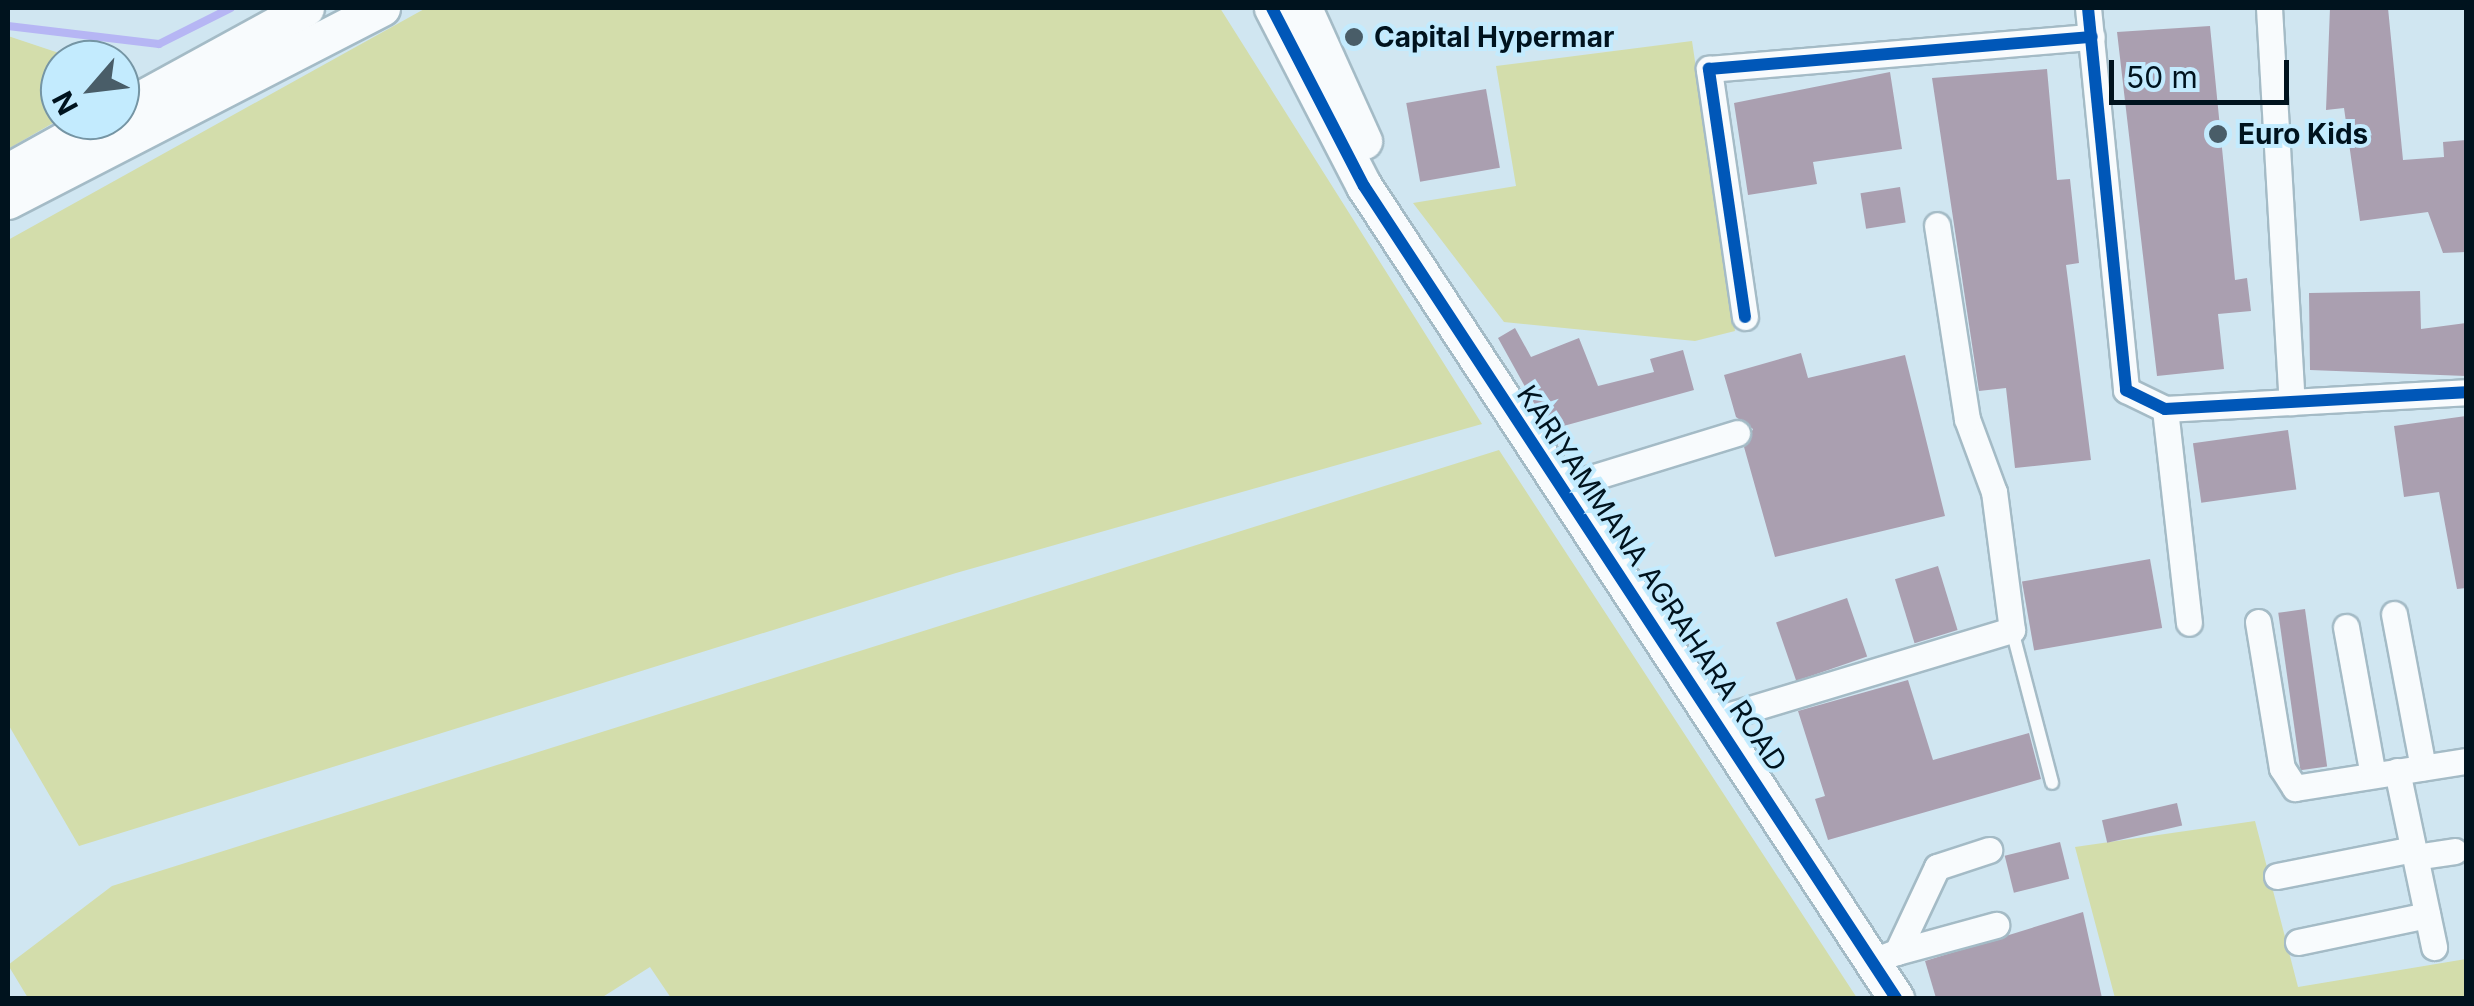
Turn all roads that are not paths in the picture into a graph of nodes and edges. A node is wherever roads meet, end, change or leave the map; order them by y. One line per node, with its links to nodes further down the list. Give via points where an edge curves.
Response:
1 (306, 8): 8 (street)
2 (382, 8): 11 (street)
3 (1272, 8): 13 (street, KARIYAMMANA AGRAHARA ROAD, via 1364,186)
4 (1304, 8): 13 (street)
5 (2088, 8): 7 (street)
6 (2270, 8): 16 (street)
7 (2092, 37): 14 (street, via 1710,69); 17 (street, via 2126,390)
8 (140, 99)
9 (65, 140): 10 (street)
10 (8, 172)
11 (8, 201)
12 (1937, 226): 24 (street, via 1967,420 1994,492)
13 (1402, 240): 19 (street, KARIYAMMANA AGRAHARA ROAD)
14 (1745, 316)
15 (2466, 392): 16 (street)
16 (2292, 402): 17 (street)
17 (2166, 410): 22 (street)
18 (1737, 432): 19 (street)
19 (1565, 486): 25 (street, KARIYAMMANA AGRAHARA ROAD)
20 (2394, 614): 27 (street)
21 (2258, 622): 28 (street, via 2285,777 2295,788)
22 (2189, 623)
23 (2346, 627): 28 (street)
24 (2012, 630): 25 (street); 29 (lane)
25 (1720, 718): 38 (street, KARIYAMMANA AGRAHARA ROAD)
26 (2466, 760): 27 (street)
27 (2423, 767): 28 (street)
28 (2385, 773): 32 (street)
29 (2052, 782)
30 (1989, 850): 38 (street, via 1937,867)
31 (2455, 851): 32 (street)
32 (2414, 854): 33 (street); 34 (street)
33 (2278, 876)
34 (2427, 915): 36 (street); 37 (street)
35 (1996, 924): 38 (street)
36 (2298, 942)
37 (2434, 947)
38 (1885, 957): 39 (street, KARIYAMMANA AGRAHARA ROAD)
39 (1896, 998)

